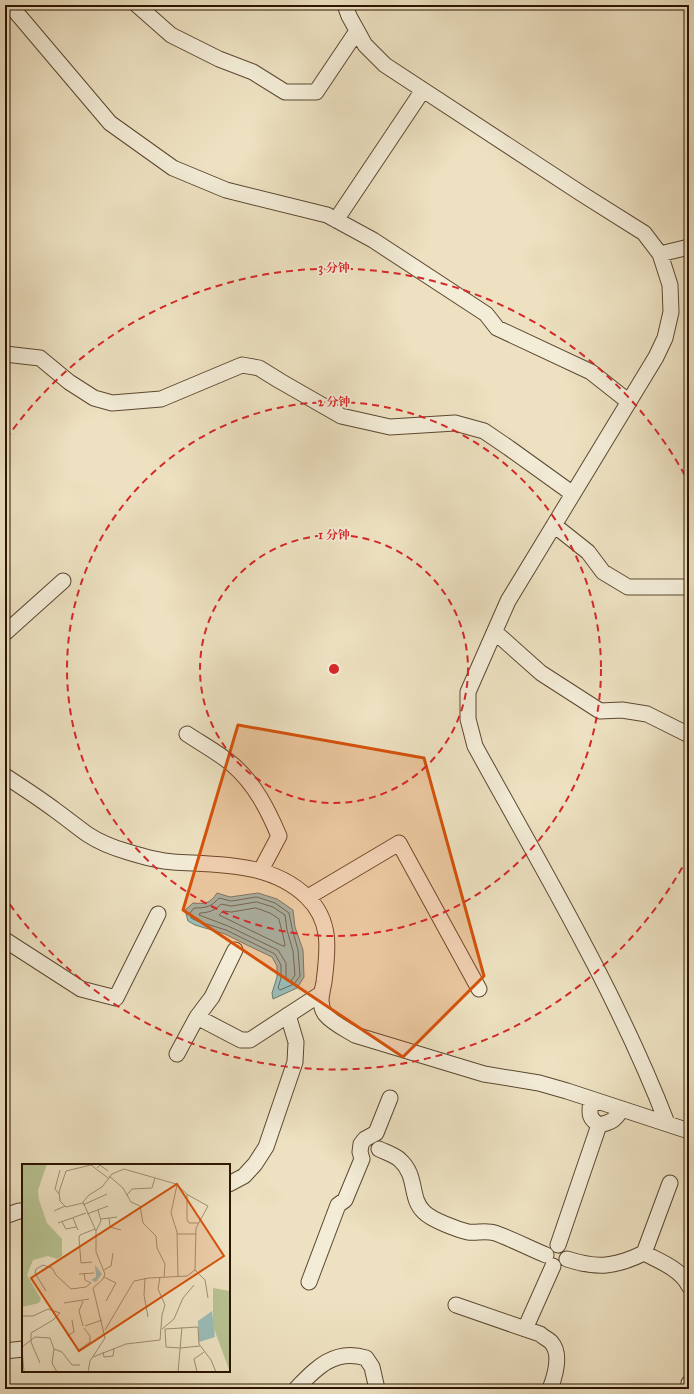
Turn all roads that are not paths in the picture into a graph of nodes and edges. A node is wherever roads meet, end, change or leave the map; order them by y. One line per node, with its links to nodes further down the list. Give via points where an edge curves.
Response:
1 (10, 5): 4 (street); 7 (street, via 110,123 173,168 226,190 326,215)
2 (137, 5): 5 (street, via 171,35 219,59 254,72 285,92 316,92)
3 (345, 5): 5 (street)
4 (5, 7)
5 (357, 31): 6 (street, via 365,45 385,65)
6 (423, 90): 7 (street); 9 (street, via 644,233)
7 (336, 220): 11 (street, via 373,240 486,314 497,328 591,372)
8 (689, 247): 9 (street)
9 (660, 254): 11 (street, via 670,285 671,312 666,338)
10 (5, 354): 12 (street, via 40,358 69,382 94,398 112,403 161,399 242,366 259,368 341,416 390,427 455,423 484,431)
11 (629, 402): 12 (street)
12 (573, 494): 13 (street)
13 (554, 525): 15 (street, via 588,552 603,572 628,586); 16 (street, via 508,601)
14 (63, 581): 17 (street)
15 (689, 588)
16 (495, 632): 19 (street, via 541,673 600,711 622,710 647,714); 34 (street, via 468,692 468,719 475,746 601,976)
17 (5, 633)
18 (187, 734): 21 (street, via 233,765 249,781 266,805 279,836)
19 (689, 735)
20 (5, 776): 21 (street, via 88,835 128,852 171,862 205,863)
21 (261, 870): 22 (street, via 290,882)
22 (308, 897): 26 (street, via 399,843); 27 (street, via 322,915 326,928 327,950)
23 (158, 914): 24 (street, via 116,998 81,989)
24 (5, 940)
25 (235, 950): 29 (street, via 212,997)
26 (479, 989)
27 (322, 993): 28 (street); 32 (street, via 320,1001 325,1013 355,1035 484,1074 539,1083)
28 (288, 1015): 29 (street, via 250,1040 241,1040); 40 (street, via 296,1042 295,1062 266,1147 244,1176)
29 (197, 1016): 30 (street)
30 (177, 1054)
31 (390, 1098): 37 (street)
32 (591, 1099): 33 (street); 35 (street, via 590,1114 592,1120)
33 (622, 1109): 34 (street); 35 (street, via 610,1123)
34 (667, 1123): 36 (street)
35 (599, 1124): 44 (street)
36 (689, 1131)
37 (376, 1133): 38 (street, via 380,1140); 39 (street, via 361,1144)
38 (379, 1149): 39 (street, via 370,1160); 47 (street, via 400,1159 407,1168 418,1204 428,1215 469,1232 495,1233)
39 (362, 1159): 48 (street, via 345,1200 338,1205)
40 (230, 1183)
41 (670, 1183): 45 (street)
42 (22, 1211): 43 (street)
43 (5, 1216)
44 (558, 1245): 46 (street, via 567,1251); 47 (street, via 548,1248)
45 (644, 1253): 46 (street, via 617,1264 605,1265 586,1264); 49 (street, via 676,1271 685,1278)
46 (568, 1259): 47 (street, via 557,1267)
47 (550, 1261): 51 (street)
48 (309, 1282)
49 (689, 1286)
50 (456, 1305): 51 (street)
51 (524, 1329): 57 (street, via 546,1338 556,1353 556,1374)
52 (22, 1349): 53 (street)
53 (5, 1351)
54 (689, 1383): 58 (street)
55 (296, 1389): 56 (street, via 323,1364 338,1357 357,1355 366,1358 372,1367)
56 (377, 1389)
57 (550, 1389)
58 (688, 1389)

